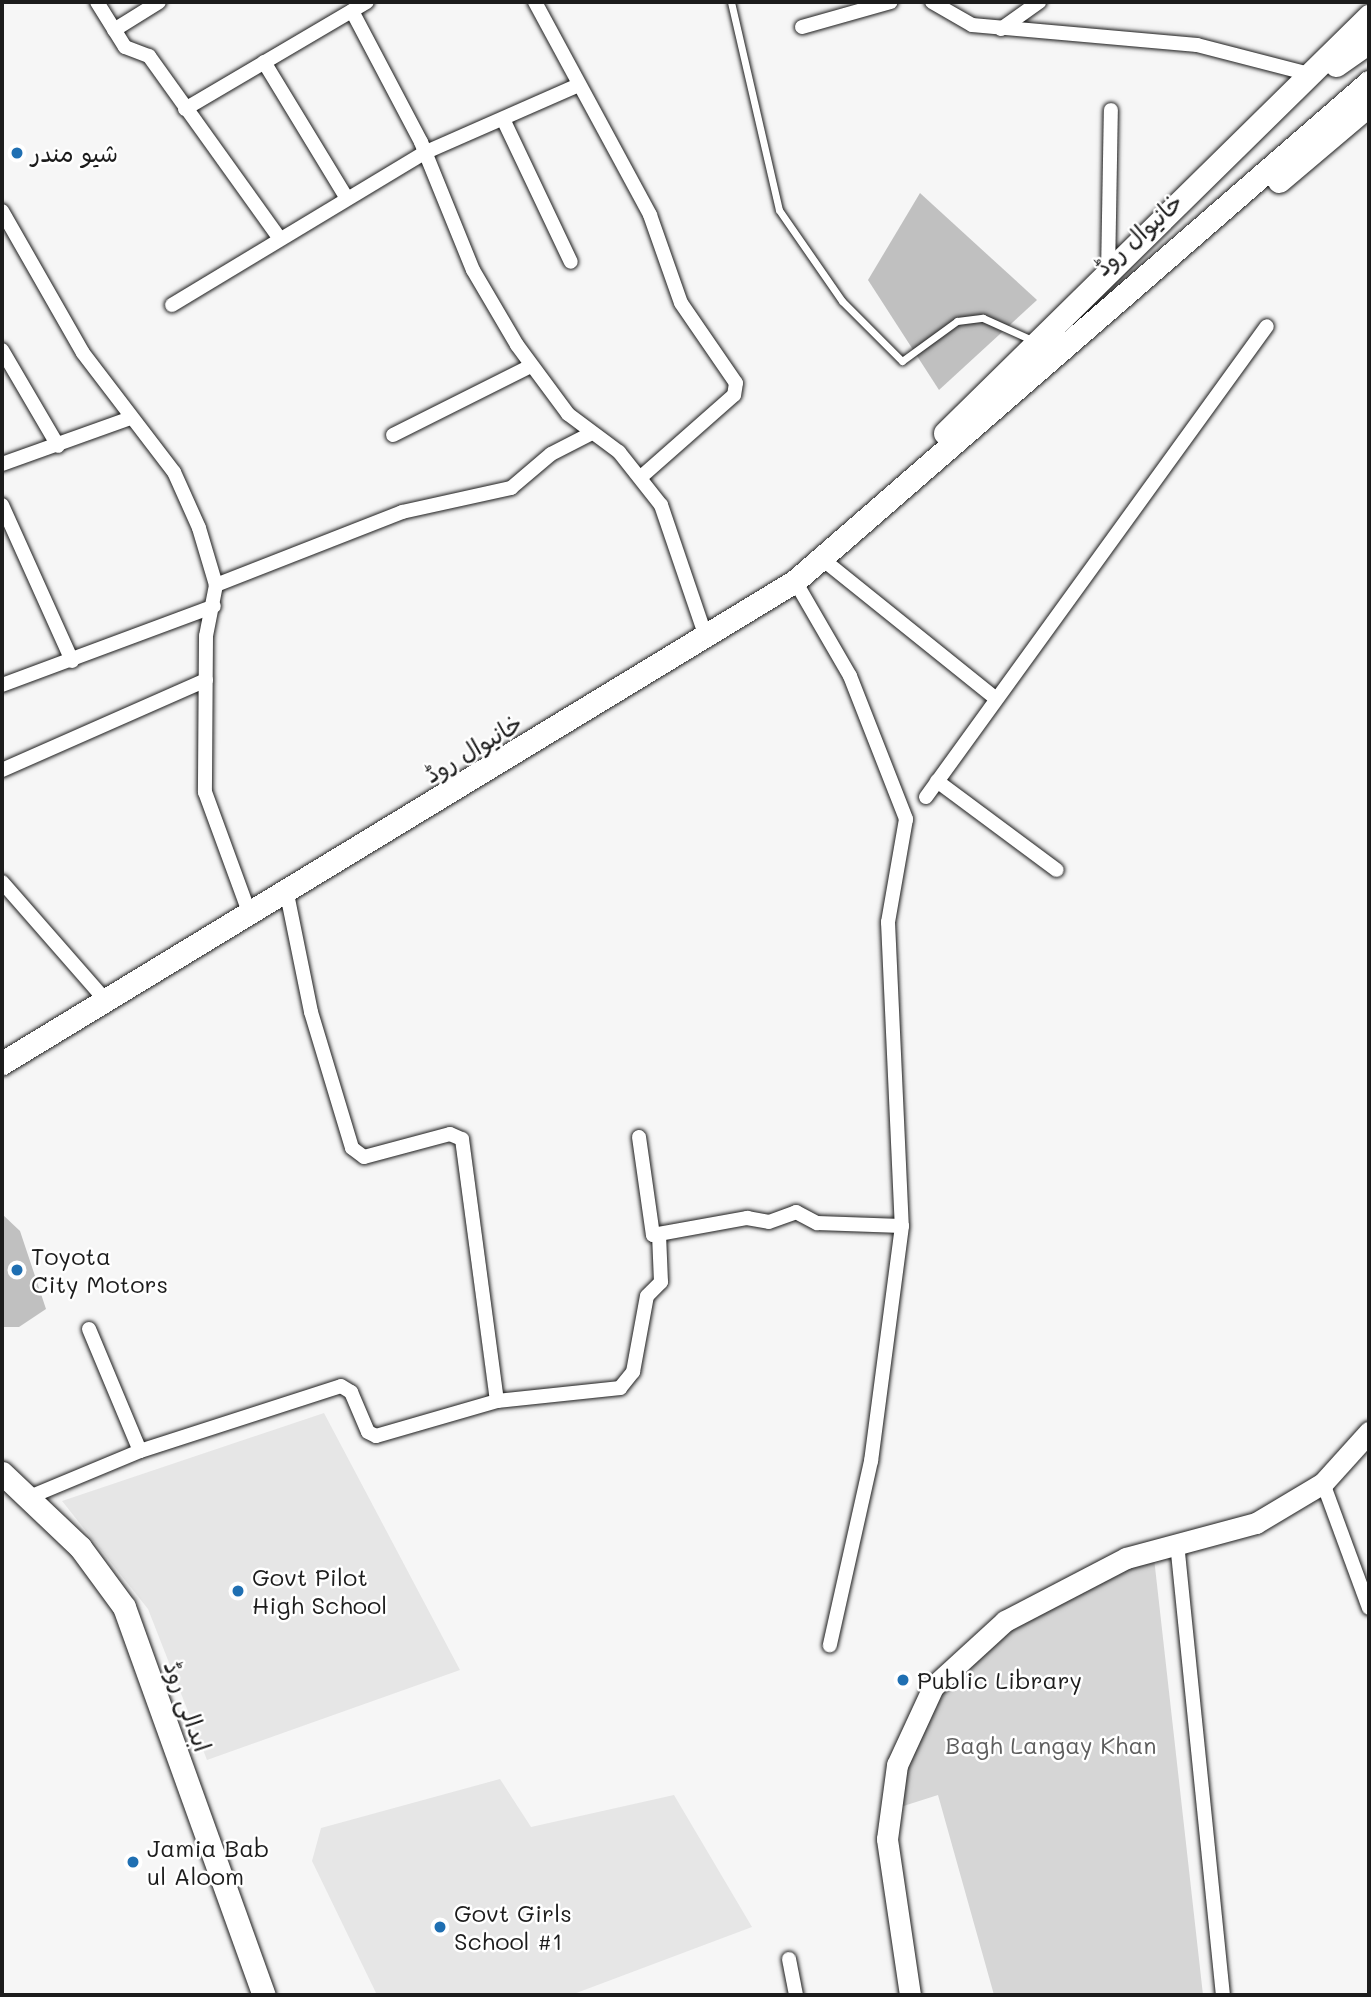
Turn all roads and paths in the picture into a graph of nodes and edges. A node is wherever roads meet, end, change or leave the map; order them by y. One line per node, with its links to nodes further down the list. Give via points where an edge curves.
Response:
1 (97, 2): 13 (street)
2 (159, 2): 13 (street)
3 (367, 2): 9 (street)
4 (535, 2): 19 (street)
5 (731, 2): 33 (lane, via 779,210 842,301 902,361 957,321 970,319 983,318)
6 (891, 2): 11 (street)
7 (932, 2): 12 (street, via 950,18)
8 (1039, 2): 12 (street)
9 (352, 10): 15 (street); 24 (street)
10 (1369, 16): 17 (main road)
11 (802, 27)
12 (1001, 29): 17 (street, via 1197,45)
13 (114, 30): 21 (street, via 125,47 149,56)
14 (1369, 42): 17 (main road)
15 (264, 62): 21 (street); 25 (street)
16 (1369, 66): 31 (main road, خانیوال روڈ)
17 (1315, 76): 29 (main road)
18 (1369, 82): 31 (main road, خانیوال روڈ)
19 (576, 86): 23 (street); 43 (street, via 650,215 681,303 736,383 734,395)
20 (1369, 105): 40 (main road, via 1033,392)
21 (185, 109): 27 (street)
22 (1111, 110): 29 (street)
23 (503, 119): 24 (street); 28 (street)
24 (426, 152): 25 (street); 35 (street, via 473,271)
25 (346, 197): 27 (street)
26 (2, 211): 36 (street)
27 (278, 236): 30 (street)
28 (571, 262)
29 (1108, 274): 33 (main road)
30 (172, 305)
31 (1101, 311): 40 (main road, خانیوال روڈ)
32 (1267, 326): 53 (street)
33 (1038, 342): 42 (main road, via 961,415)
34 (2, 351): 39 (street)
35 (531, 366): 37 (street); 38 (street)
36 (128, 418): 39 (street); 47 (street, via 181,484)
37 (592, 433): 43 (street); 47 (street, via 551,454 511,488 402,512)
38 (393, 435)
39 (58, 446): 41 (street)
40 (947, 446): 42 (main road, خانیوال روڈ)
41 (2, 464)
42 (920, 467): 45 (main road, خانیوال روڈ)
43 (642, 477): 49 (street, via 661,505)
44 (2, 505): 50 (street)
45 (821, 558): 46 (main road, خانیوال روڈ); 53 (street)
46 (795, 581): 49 (main road, خانیوال روڈ); 64 (street, via 850,676 906,819 888,922)
47 (216, 585): 48 (street)
48 (214, 606): 50 (street); 51 (street, via 205,636)
49 (707, 640): 59 (main road, خانیوال روڈ)
50 (72, 661): 52 (street)
51 (205, 680): 54 (street); 60 (street, via 206,806)
52 (2, 685)
53 (994, 697): 55 (street)
54 (2, 770)
55 (937, 781): 56 (street); 57 (street)
56 (926, 797)
57 (1057, 870)
58 (2, 882): 61 (street)
59 (286, 889): 60 (main road, خانیوال روڈ); 67 (street, via 310,1012 352,1148 365,1157 450,1134 462,1139)
60 (248, 912): 61 (main road, خانیوال روڈ)
61 (107, 1002): 62 (main road, خانیوال روڈ)
62 (2, 1063)
63 (639, 1137): 65 (street, via 649,1232)
64 (902, 1226): 65 (street, via 817,1223 796,1212 769,1222 747,1218); 75 (street, via 871,1461)
65 (659, 1234): 67 (street, via 662,1282 648,1296 628,1381 609,1390)
66 (89, 1329): 69 (street)
67 (497, 1401): 69 (street, via 376,1436 341,1386)
68 (1369, 1432): 71 (street)
69 (139, 1451): 72 (street)
70 (2, 1473): 72 (main road, ابدالی روڈ)
71 (1323, 1483): 73 (street, via 1256,1523); 74 (street)
72 (32, 1496): 77 (main road, ابدالی روڈ, via 124,1607)
73 (1177, 1543): 79 (street, via 1126,1559 1005,1621 952,1664 926,1699 897,1765 887,1839); 80 (street)
74 (1369, 1608)
75 (830, 1645)
76 (789, 1959): 78 (street)
77 (264, 1995)
78 (796, 1995)
79 (910, 1995)
80 (1223, 1995)

